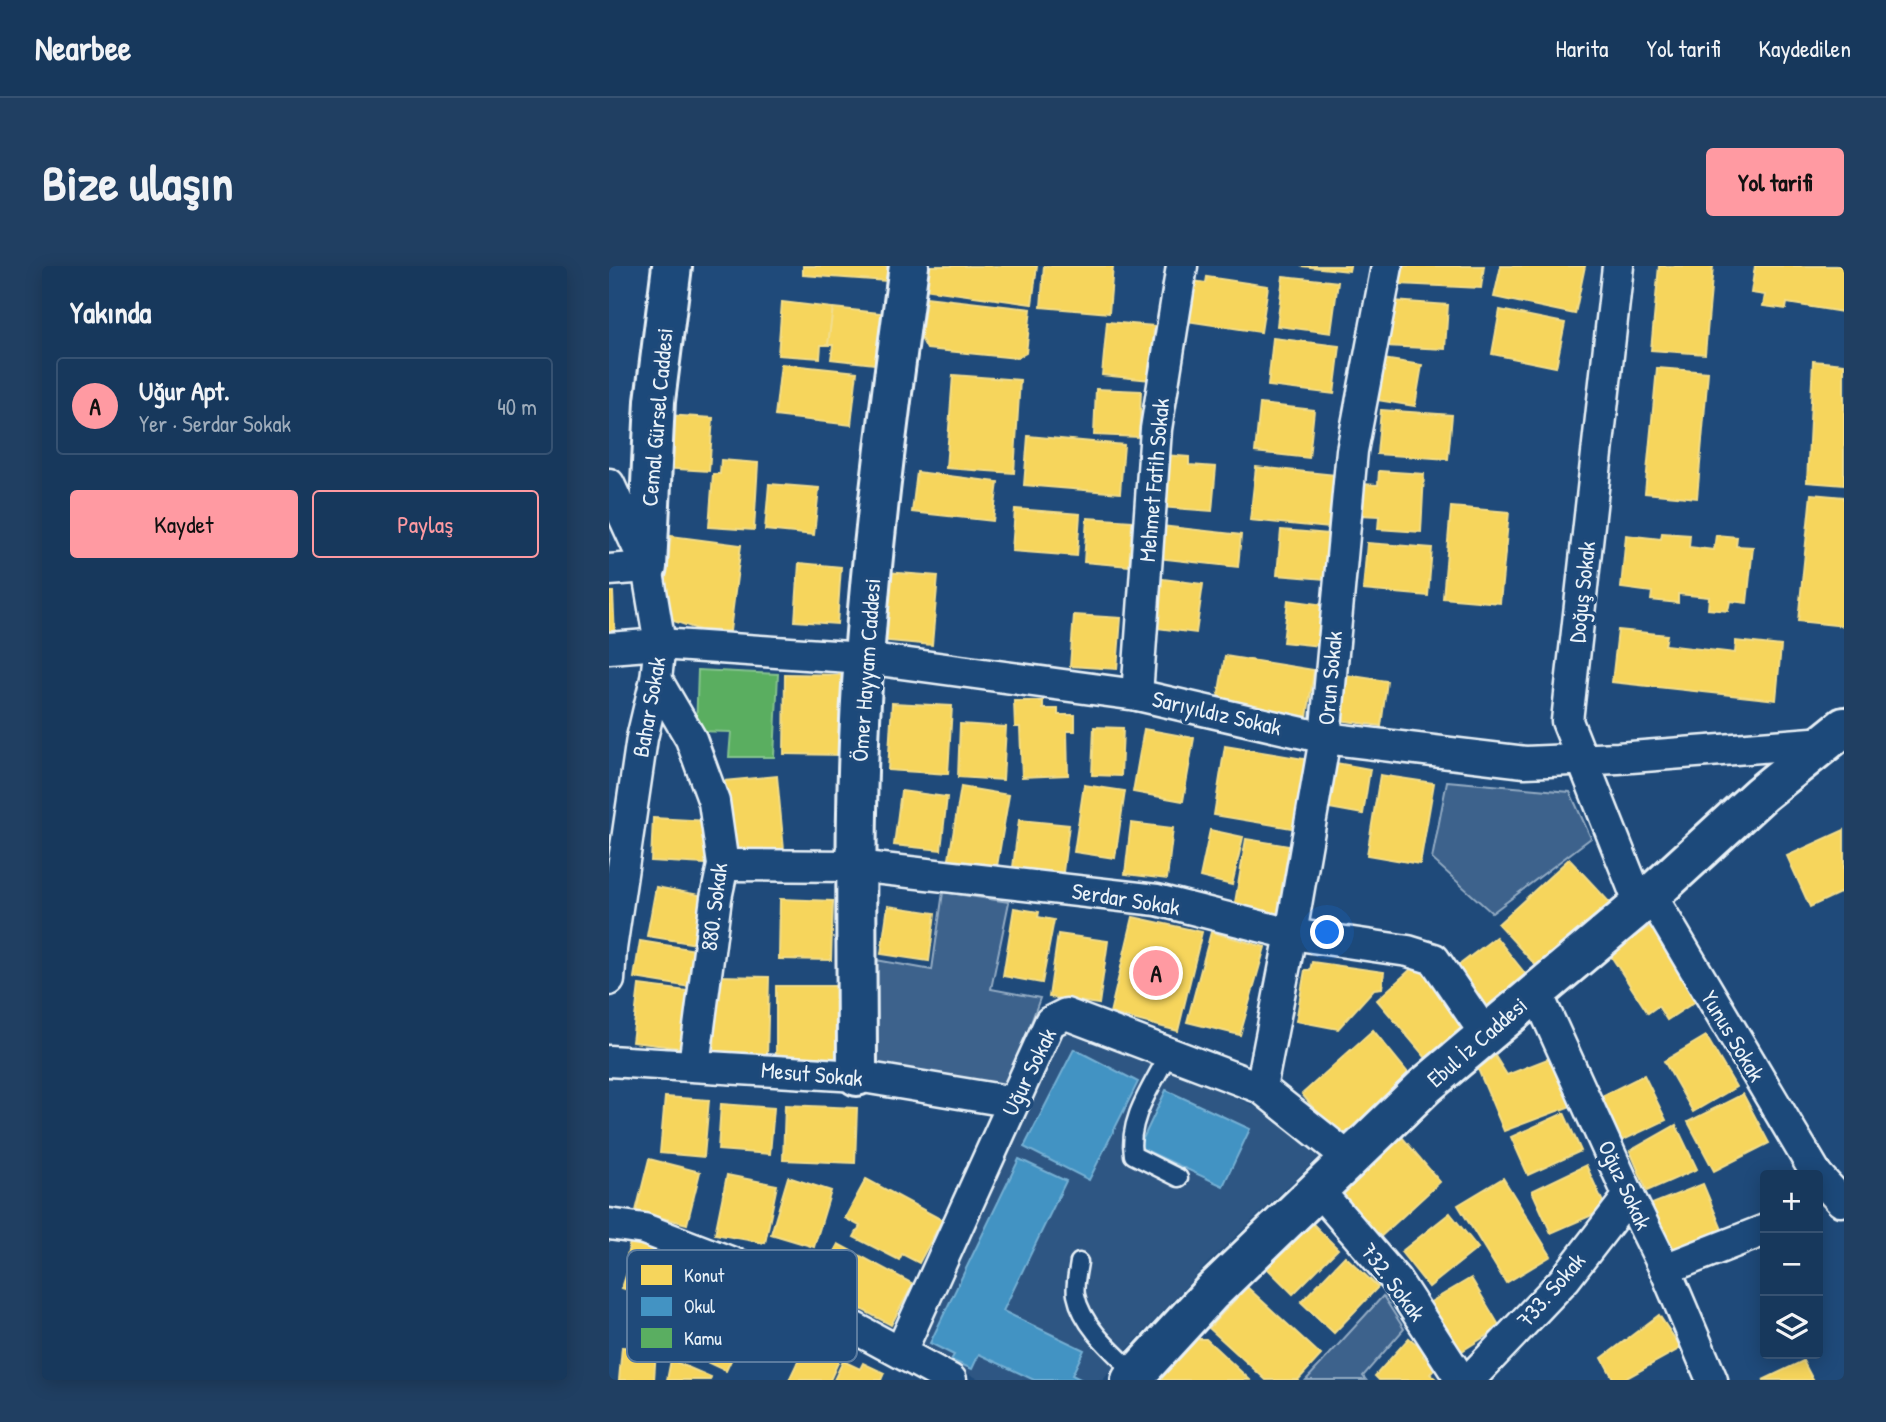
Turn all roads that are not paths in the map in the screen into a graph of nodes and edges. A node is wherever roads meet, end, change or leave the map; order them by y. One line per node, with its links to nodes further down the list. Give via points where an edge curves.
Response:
1 (672, 266): 7 (street, Cemal Gürsel Caddesi, via 655,401)
2 (909, 266): 11 (street, Ömer Hayyam Caddesi)
3 (1182, 266): 13 (street, Mehmet Fatih Sokak, via 1156,429)
4 (1387, 266): 15 (street, Orun Sokak, via 1352,451)
5 (1618, 266): 16 (street, Doğuş Sokak, via 1567,721)
6 (609, 484): 7 (street, Bahar Sokak)
7 (647, 567): 8 (street); 9 (street, Bahar Sokak)
8 (609, 570)
9 (660, 644): 10 (street, Sarıyıldız Sokak); 11 (street, Sarıyıldız Sokak); 12 (street, Bahar Sokak)
10 (609, 648)
11 (864, 657): 13 (street, Sarıyıldız Sokak); 18 (street, Ömer Hayyam Caddesi)
12 (656, 679): 17 (street, 880. Sokak, via 691,739 714,802); 21 (street, Bahar Sokak, via 642,738)
13 (1137, 695): 15 (street, Sarıyıldız Sokak)
14 (1835, 735): 16 (street, Sarıyıldız Sokak); 19 (street, Ebul İz Caddesi, via 1761,794)
15 (1325, 738): 16 (street, Sarıyıldız Sokak, via 1524,762); 20 (street, Orun Sokak)
16 (1582, 759): 19 (street, Doğuş Sokak)
17 (723, 865): 18 (street, Serdar Sokak); 26 (street, 880. Sokak)
18 (856, 866): 20 (street, Serdar Sokak, via 1157,900); 27 (street, Ömer Hayyam Caddesi)
19 (1645, 900): 22 (street, Ebul İz Caddesi); 31 (street, Yunus Sokak)
20 (1291, 934): 23 (street, Serdar Sokak, via 1434,959); 28 (street, Orun Sokak)
21 (609, 980)
22 (1536, 991): 23 (street, Ebul İz Caddesi); 35 (street, Oğuz Sokak)
23 (1486, 1035): 30 (street, Ebul İz Caddesi)
24 (1168, 1053): 28 (street, Uğur Sokak); 29 (street, Uğur Sokak, via 1066,1014 1050,1021); 32 (lane, via 1139,1112 1132,1146 1133,1155)
25 (609, 1061): 26 (street, Mesut Sokak)
26 (694, 1065): 27 (street, Mesut Sokak)
27 (857, 1076): 29 (street, Mesut Sokak)
28 (1261, 1088): 30 (street, Uğur Sokak)
29 (1013, 1102): 43 (street, Uğur Sokak)
30 (1349, 1158): 34 (street, Ebul İz Caddesi)
31 (1813, 1170)
32 (1179, 1178)
33 (1823, 1186): 36 (street, Yunus Sokak)
34 (1318, 1190): 44 (street, Ebul İz Caddesi, via 1212,1292); 46 (street, 732. Sokak, via 1396,1280)
35 (1629, 1196): 41 (street, Oğuz Sokak); 47 (street, 733. Sokak, via 1565,1279)
36 (1834, 1204)
37 (609, 1224): 39 (street, via 644,1229)
38 (1760, 1232): 41 (street)
39 (699, 1250)
40 (1079, 1262): 44 (lane, via 1076,1294 1089,1323)
41 (1665, 1269): 48 (street, Oğuz Sokak)
42 (857, 1328): 43 (street)
43 (901, 1351): 45 (street)
44 (1134, 1377)
45 (951, 1380)
46 (1461, 1380)
47 (1469, 1380)
48 (1711, 1380)

